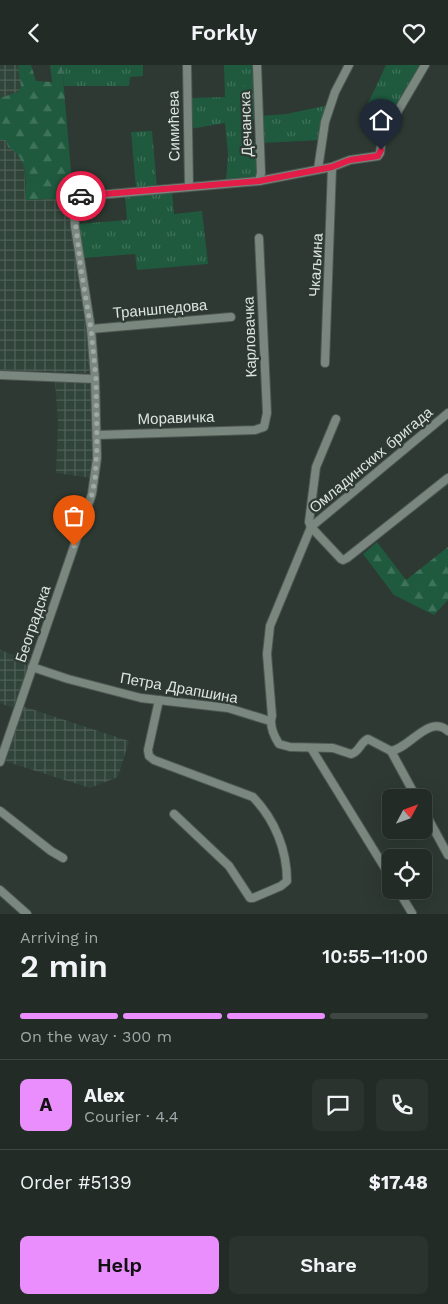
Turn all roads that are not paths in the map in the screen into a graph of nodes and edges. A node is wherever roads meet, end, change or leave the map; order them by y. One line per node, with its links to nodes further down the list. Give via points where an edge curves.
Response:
1 (187, 65): 8 (street, Симићева)
2 (257, 65): 7 (street, Дечанска)
3 (349, 65): 6 (street, via 325,122)
4 (424, 65): 5 (street, via 382,139 378,156 350,160)
5 (332, 167): 6 (street); 12 (street, Чкаљина)
6 (318, 169): 7 (street)
7 (259, 181): 8 (street)
8 (189, 187): 11 (street, Београдска, via 76,197 73,203 75,227)
9 (259, 237): 17 (street, Карловачка, via 267,413 265,424)
10 (231, 317): 11 (street, Траншпедова)
11 (91, 329): 14 (street, Београдска)
12 (326, 363)
13 (0, 375): 14 (street)
14 (96, 379): 18 (street, Београдска)
15 (448, 413): 20 (street, Омладинских бригада)
16 (336, 419): 20 (street, via 316,467 309,516)
17 (256, 430): 18 (street, Моравичка)
18 (97, 435): 21 (street, Београдска, via 92,494)
19 (448, 478): 20 (street, via 343,561)
20 (311, 527): 23 (street, via 270,626 266,654)
21 (32, 667): 22 (street, Петра Драпшина, via 93,686); 27 (street, Београдска)
22 (159, 700): 23 (street, Петра Драпшина, via 228,708); 30 (street, via 149,756 253,797 279,836 286,861 287,881 250,898 229,866)
23 (270, 721): 25 (street, via 279,744)
24 (448, 731): 26 (street, via 438,726 430,727)
25 (311, 748): 26 (street, via 333,748 354,753 368,739); 34 (street)
26 (391, 751): 28 (street)
27 (0, 762)
28 (412, 789)
29 (0, 811): 33 (street)
30 (174, 814)
31 (432, 826): 32 (street)
32 (448, 855)
33 (63, 858)
34 (382, 864)
35 (0, 890): 38 (street)
36 (403, 899): 37 (street)
37 (412, 913)
38 (27, 914)

